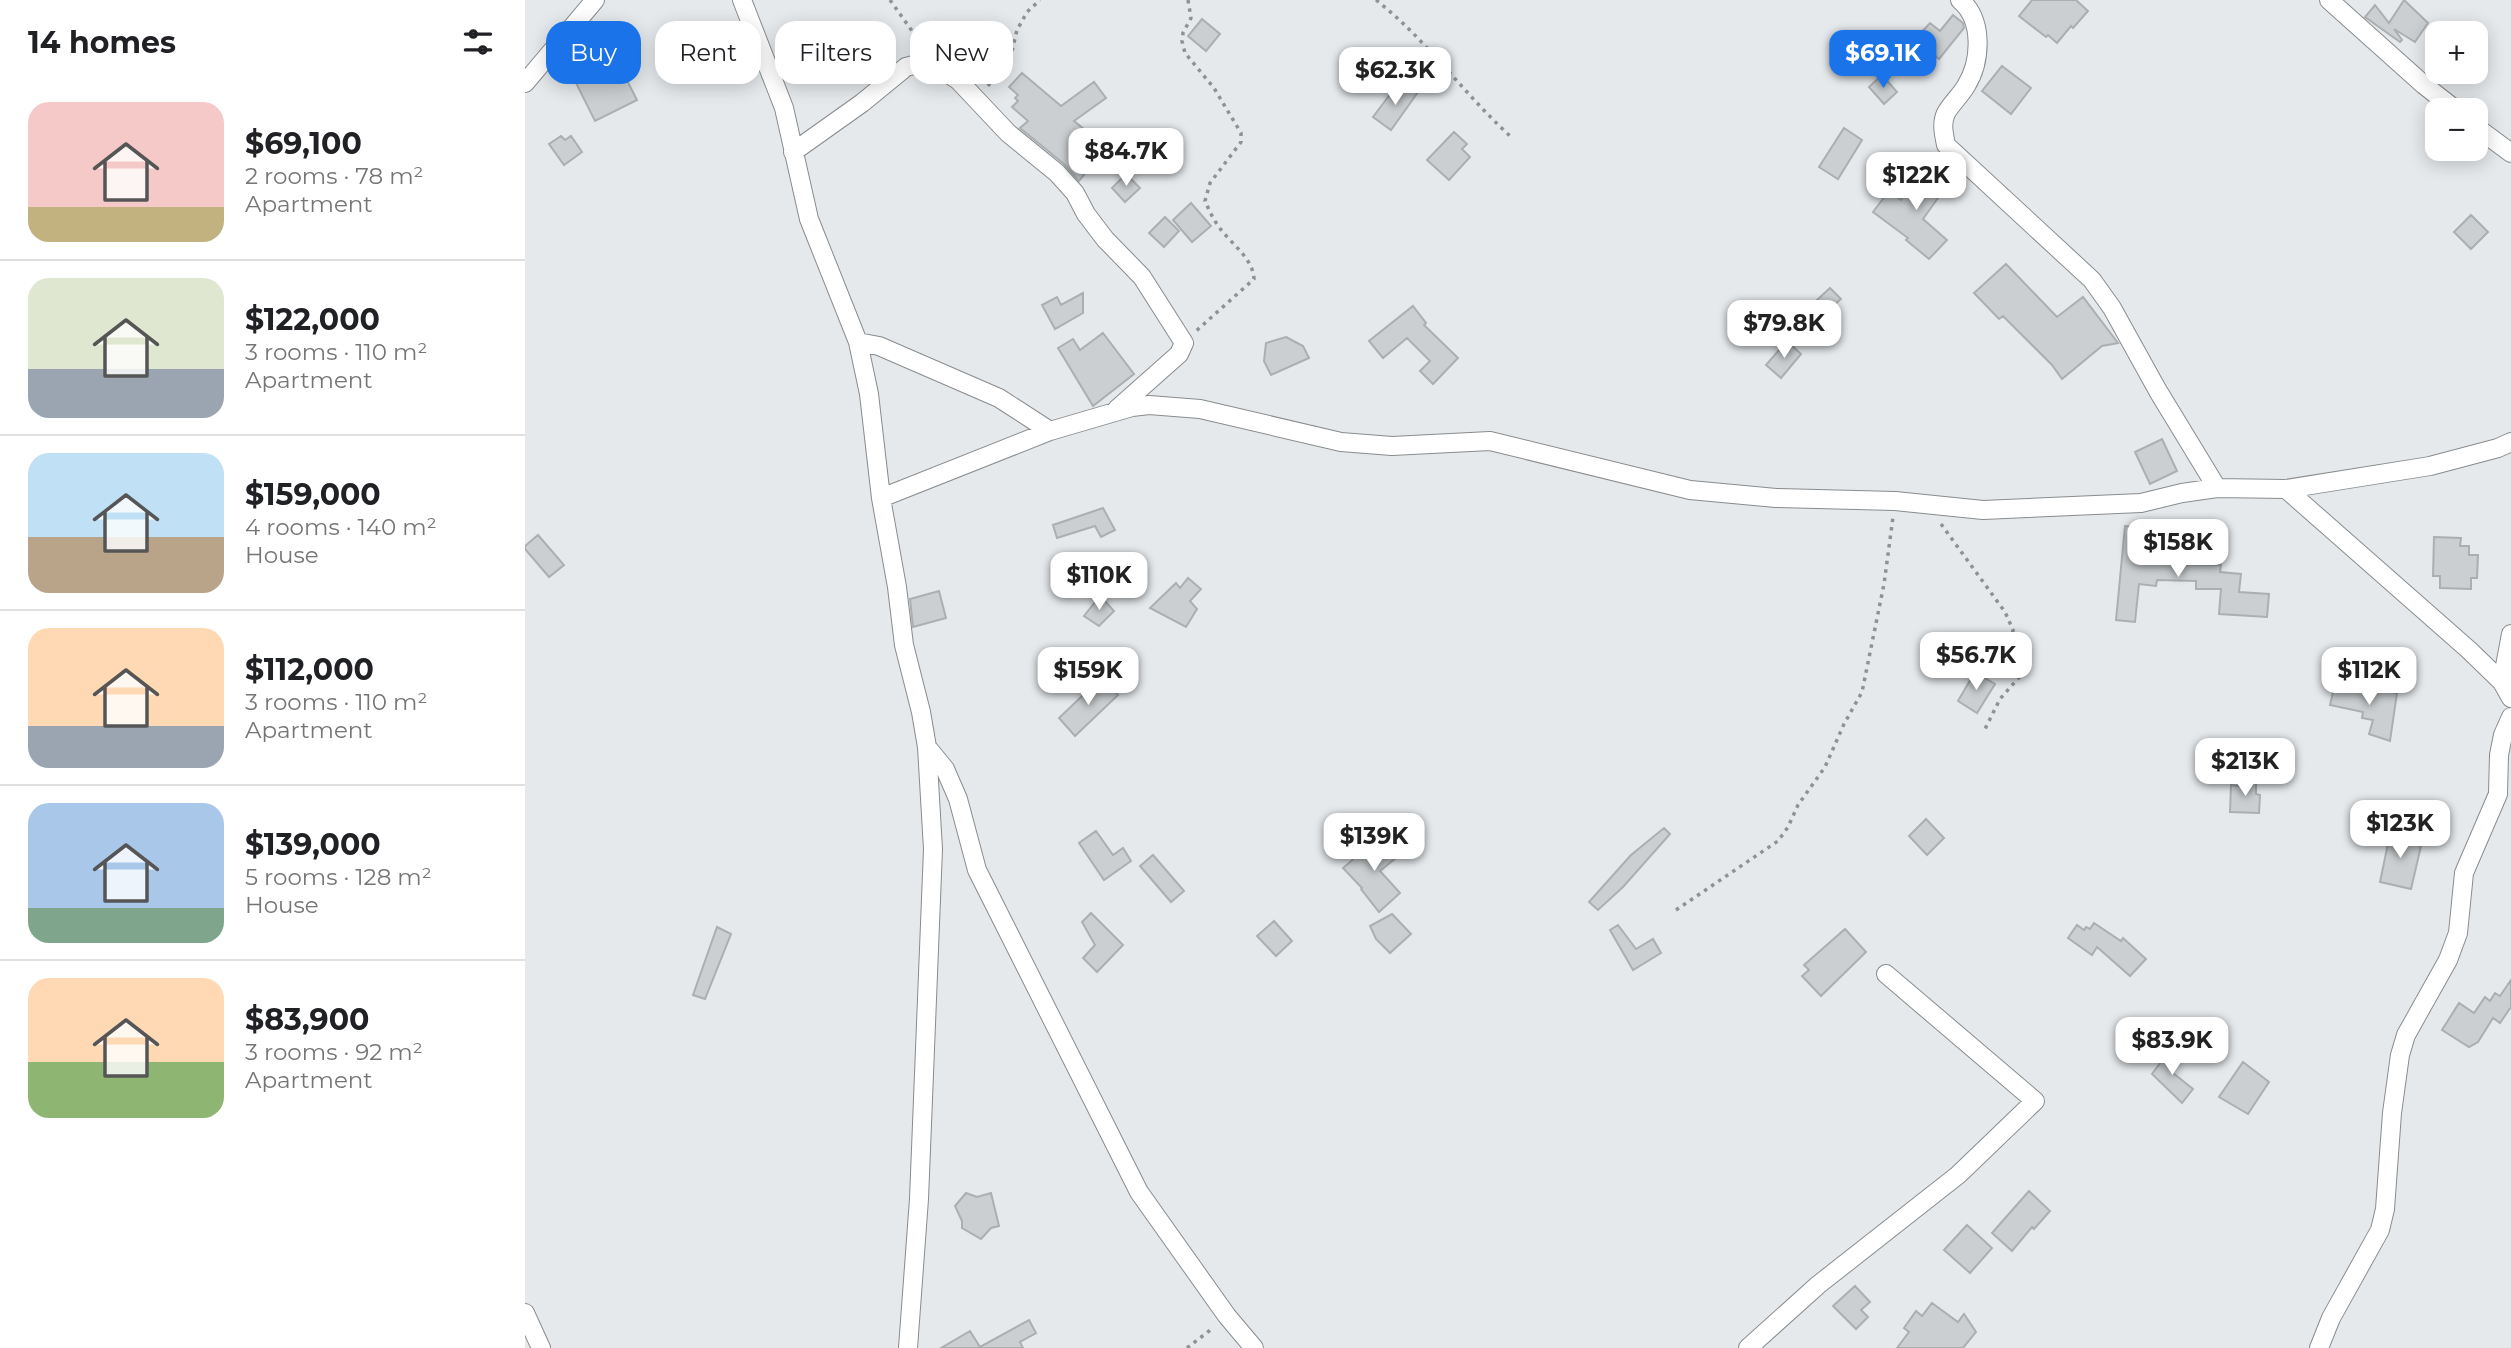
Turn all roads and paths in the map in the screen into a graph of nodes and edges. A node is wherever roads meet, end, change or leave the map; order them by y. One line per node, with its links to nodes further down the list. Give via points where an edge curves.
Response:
1 (594, 0): 11 (street)
2 (741, 0): 17 (street, via 784,108)
3 (890, 0): 9 (path)
4 (1040, 0): 14 (path, via 1027,12 1012,51)
5 (1188, 0): 20 (path, via 1191,18 1183,33 1185,53 1214,88 1241,133 1241,142 1210,183 1205,201 1218,227 1254,270 1254,279)
6 (1376, 0): 15 (path)
7 (1960, 0): 24 (street, via 1969,7 1978,34 1978,53 1968,84 1945,114 1946,145 2091,281 2112,308)
8 (2329, 0): 13 (street)
9 (910, 29)
10 (910, 66): 17 (street)
11 (525, 83)
12 (962, 84): 14 (street)
13 (2441, 98)
14 (978, 100): 20 (street, via 1075,193 1105,239 1142,277)
15 (1510, 136)
16 (2488, 136): 18 (street)
17 (793, 152): 19 (street, via 809,219)
18 (2511, 153)
19 (858, 342): 22 (street, via 879,346 999,398); 26 (street)
20 (1184, 343): 21 (street, via 1179,354)
21 (1111, 413): 22 (street); 27 (street, via 1168,405 1341,442 1392,446 1490,441 1690,490)
22 (1050, 431): 26 (street)
23 (2511, 442): 25 (street, via 2431,466)
24 (2217, 488): 25 (street); 28 (street, via 2141,503 2072,508)
25 (2286, 489): 30 (street)
26 (881, 498): 34 (street, via 904,645)
27 (1895, 501): 28 (street); 35 (path, via 1862,692 1825,767 1778,841)
28 (1931, 506): 33 (path, via 2004,612 2013,630 2011,645 2022,667 2022,674 2000,699)
29 (2511, 634): 30 (street)
30 (2502, 682): 31 (street)
31 (2511, 698)
32 (2511, 717): 44 (street, via 2499,755 2498,794 2464,873 2458,933 2400,1055 2380,1230)
33 (1984, 731)
34 (927, 747): 38 (street, via 945,769 958,799 982,881 1139,1192); 40 (street, via 932,862)
35 (1676, 910)
36 (1887, 974): 43 (street, via 2035,1101 1958,1175 1818,1285)
37 (525, 1312): 39 (street)
38 (1227, 1316): 41 (path); 42 (street)
39 (541, 1348)
40 (908, 1348)
41 (1187, 1348)
42 (1254, 1348)
43 (1748, 1348)
44 (2319, 1348)

